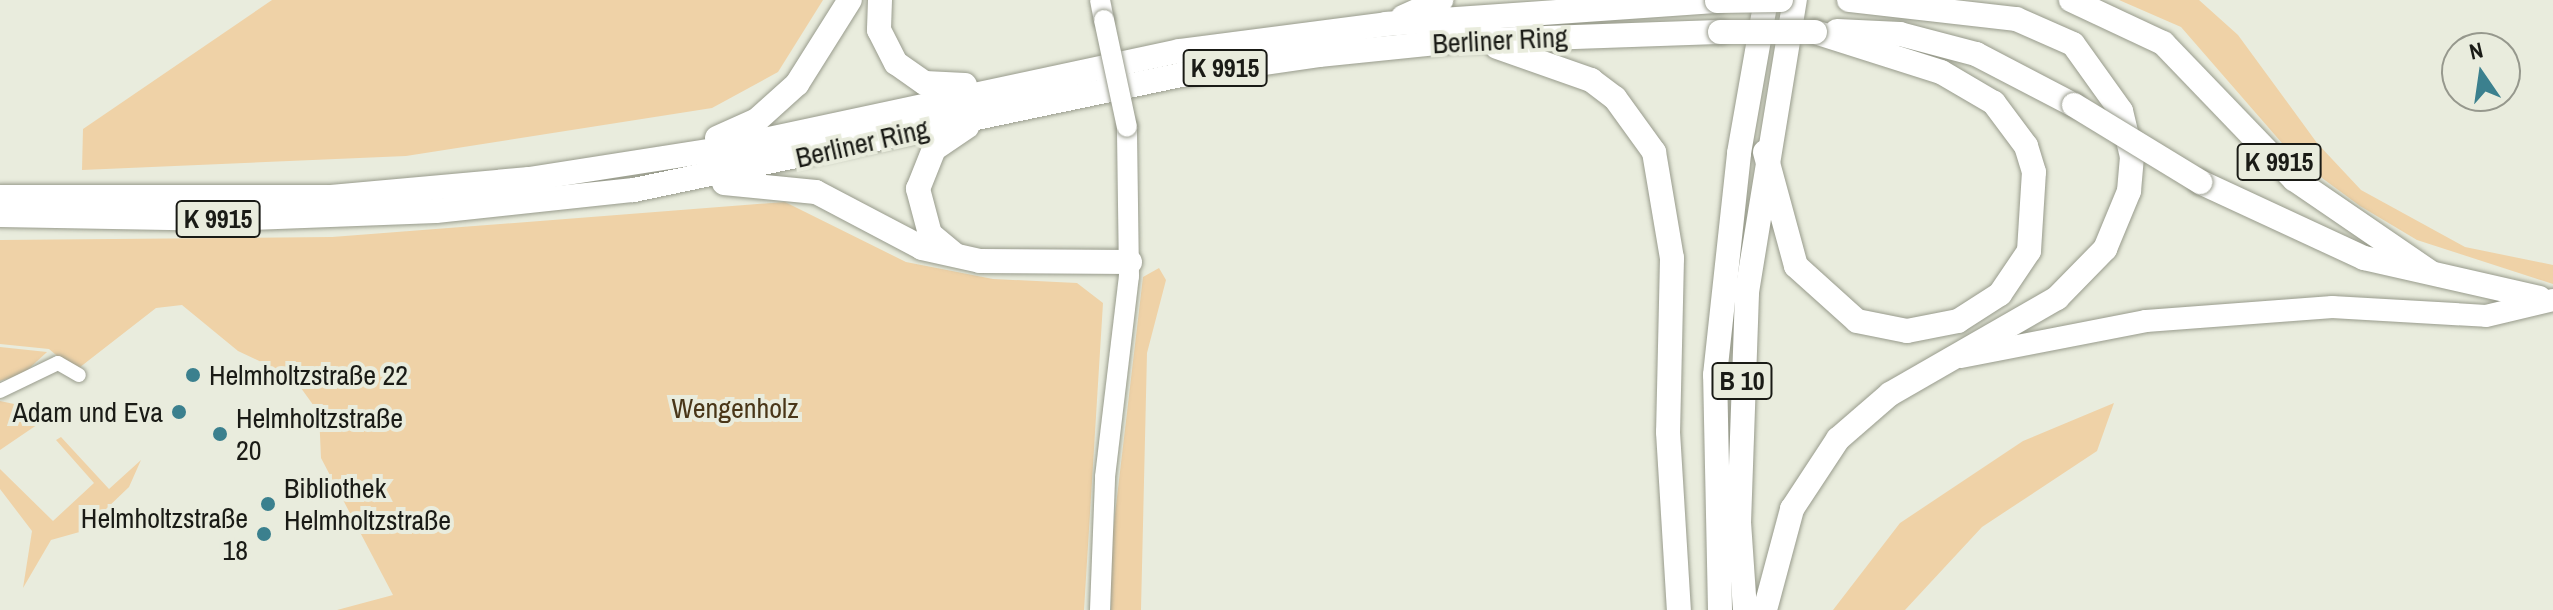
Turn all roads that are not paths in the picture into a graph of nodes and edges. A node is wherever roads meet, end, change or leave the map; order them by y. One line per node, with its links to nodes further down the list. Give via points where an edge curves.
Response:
1 (850, 0): 17 (highway, via 797,84 767,113 732,133)
2 (880, 0): 14 (highway, via 883,42 905,71 925,83)
3 (1441, 0): 11 (highway)
4 (1766, 0): 30 (highway, B 10, via 1739,153 1715,375)
5 (1781, 0): 9 (highway, K 9915, bridge)
6 (1795, 0): 16 (highway, B 10)
7 (1849, 0): 25 (highway, via 2016,19 2049,30 2097,69 2128,132 2129,191 2105,249 2057,298)
8 (2071, 0): 23 (highway, K 9915, via 2144,31 2194,69 2312,195)
9 (1714, 1): 11 (highway, Berliner Ring / K 9915)
10 (1102, 10): 22 (street, bridge, via 1127,127)
11 (1386, 24): 14 (highway, Berliner Ring / K 9915, via 1179,51)
12 (1863, 39): 13 (highway, Berliner Ring / K 9915, bridge, via 1815,32 1720,32); 16 (highway, via 1968,85 1994,103 2026,146 2035,228 2000,294 1958,321 1907,331 1857,321 1833,307 1812,288 1785,243); 23 (highway, K 9915, bridge, via 1976,54 2074,105 2200,182 2325,243)
13 (1458, 41): 15 (highway, Berliner Ring / K 9915, via 1181,75); 29 (highway, via 1537,58 1591,80 1615,98 1654,152 1672,258 1668,432)
14 (982, 90): 17 (highway, Berliner Ring / K 9915)
15 (996, 112): 18 (highway, Berliner Ring / K 9915); 21 (highway, via 945,138 920,172 923,221)
16 (1765, 152): 31 (highway, B 10, via 1742,376)
17 (625, 167): 19 (highway, Berliner Ring / K 9915, via 331,197)
18 (634, 190): 20 (highway, Berliner Ring / K 9915, via 436,211 225,219); 21 (highway, via 743,183 800,187 922,248)
19 (0, 197)
20 (0, 215)
21 (960, 257): 22 (highway)
22 (1130, 262): 28 (street, via 1105,477)
23 (2430, 272): 24 (highway, K 9915)
24 (2547, 299): 25 (main road, via 2477,317 2295,309 2146,321)
25 (1948, 360): 32 (highway, via 1865,411 1812,473 1777,551)
26 (79, 375): 27 (street, via 58,363)
27 (0, 391)
28 (1100, 610)
29 (1679, 610)
30 (1720, 610)
31 (1745, 610)
32 (1765, 610)

